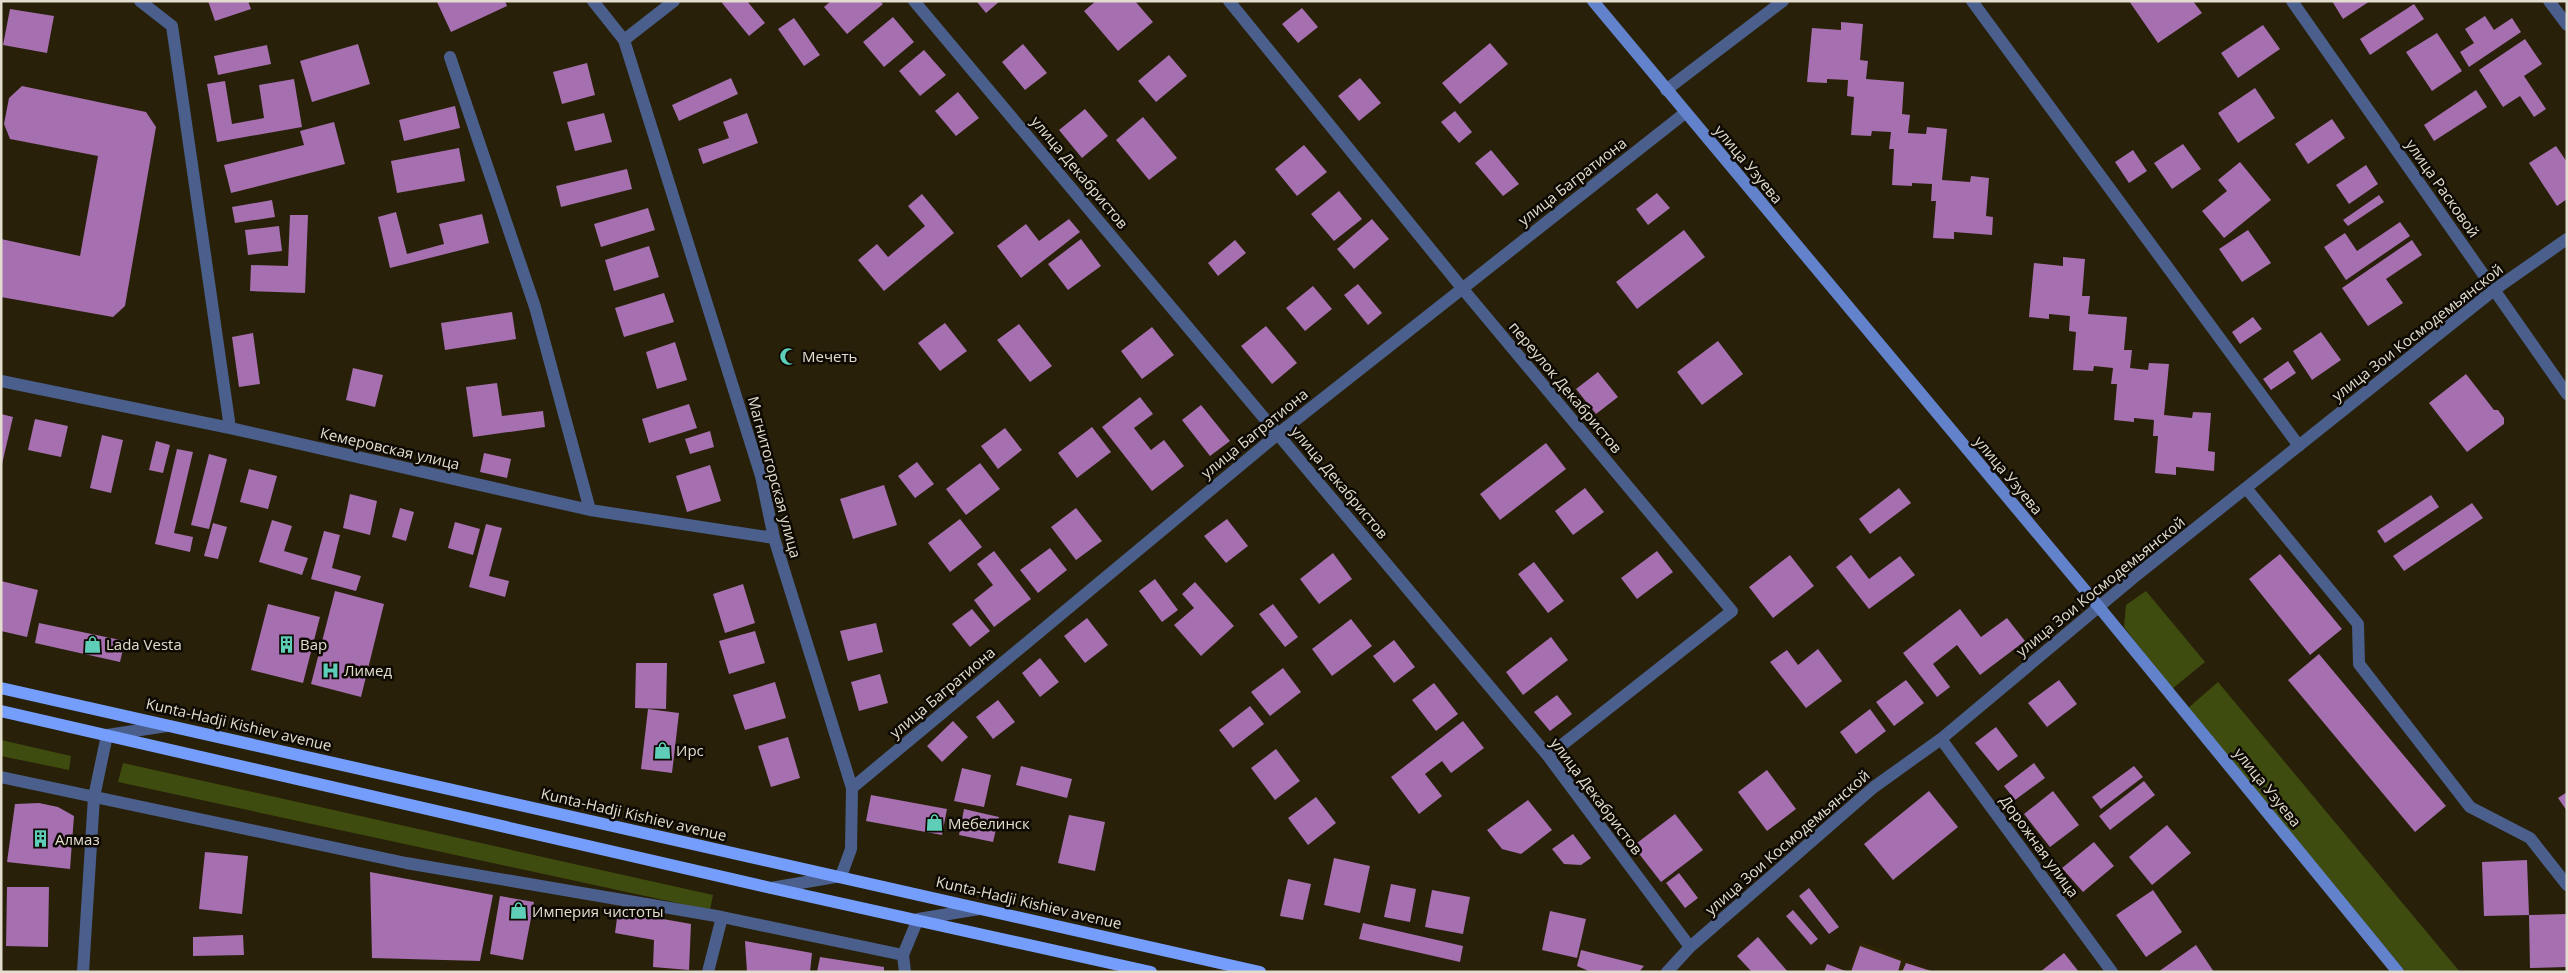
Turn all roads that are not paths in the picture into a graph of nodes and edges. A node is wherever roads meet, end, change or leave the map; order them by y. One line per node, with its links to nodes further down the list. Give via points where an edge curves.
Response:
1 (140, 1): 21 (street, via 172,26)
2 (593, 1): 12 (street, Магнитогорская улица)
3 (674, 1): 12 (street)
4 (914, 1): 22 (street, улица Декабристов)
5 (1230, 1): 17 (street, переулок Декабристов)
6 (1593, 1): 14 (main road, улица Узуева)
7 (1783, 1): 14 (street)
8 (1972, 1): 23 (street)
9 (2292, 1): 18 (street, улица Расковой)
10 (2550, 1): 11 (street)
11 (2567, 25)
12 (624, 40): 26 (street, Магнитогорская улица, via 761,476)
13 (450, 57): 25 (street, via 536,307)
14 (1666, 90): 15 (main road, улица Узуева)
15 (1685, 113): 17 (street, улица Багратиона); 27 (main road, улица Узуева)
16 (2567, 239): 18 (street, улица Зои Космодемьянской)
17 (1462, 288): 22 (street, улица Багратиона); 33 (street, переулок Декабристов, via 1732,612)
18 (2494, 290): 20 (street, улица Расковой); 23 (street, улица Зои Космодемьянской)
19 (1, 381): 21 (street, Кемеровская улица)
20 (2567, 394)
21 (230, 428): 25 (street, Кемеровская улица)
22 (1278, 434): 33 (street, улица Декабристов); 35 (street, улица Багратиона)
23 (2298, 446): 24 (street, улица Зои Космодемьянской)
24 (2246, 488): 27 (street, улица Зои Космодемьянской); 38 (street, via 2358,624 2359,664 2470,807 2530,838)
25 (590, 510): 26 (street, Кемеровская улица)
26 (774, 538): 35 (street, Магнитогорская улица)
27 (2099, 607): 32 (street, улица Зои Космодемьянской); 52 (main road, улица Узуева)
28 (1, 688): 30 (main road, Kunta-Hadji Kishiev avenue)
29 (1, 711): 31 (main road)
30 (171, 725): 31 (street); 37 (main road, Kunta-Hadji Kishiev avenue)
31 (107, 735): 36 (street); 39 (main road)
32 (1941, 739): 43 (street, улица Зои Космодемьянской, via 1874,787); 51 (street, Дорожная улица)
33 (1548, 756): 43 (street, улица Декабристов)
34 (1, 777): 36 (street)
35 (852, 788): 37 (street, Магнитогорская улица, via 851,849)
36 (94, 797): 41 (street, via 406,863); 45 (street)
37 (841, 876): 39 (street); 40 (main road, Kunta-Hadji Kishiev avenue)
38 (2567, 885)
39 (771, 888): 42 (main road)
40 (982, 908): 42 (street); 49 (main road, Kunta-Hadji Kishiev avenue)
41 (722, 917): 44 (street); 46 (street)
42 (918, 919): 44 (street); 48 (main road)
43 (1690, 947): 50 (street, улица Зои Космодемьянской)
44 (903, 956): 47 (street)
45 (83, 972)
46 (708, 972)
47 (904, 972)
48 (1151, 972)
49 (1260, 972)
50 (1667, 972)
51 (2112, 972)
52 (2398, 972)

